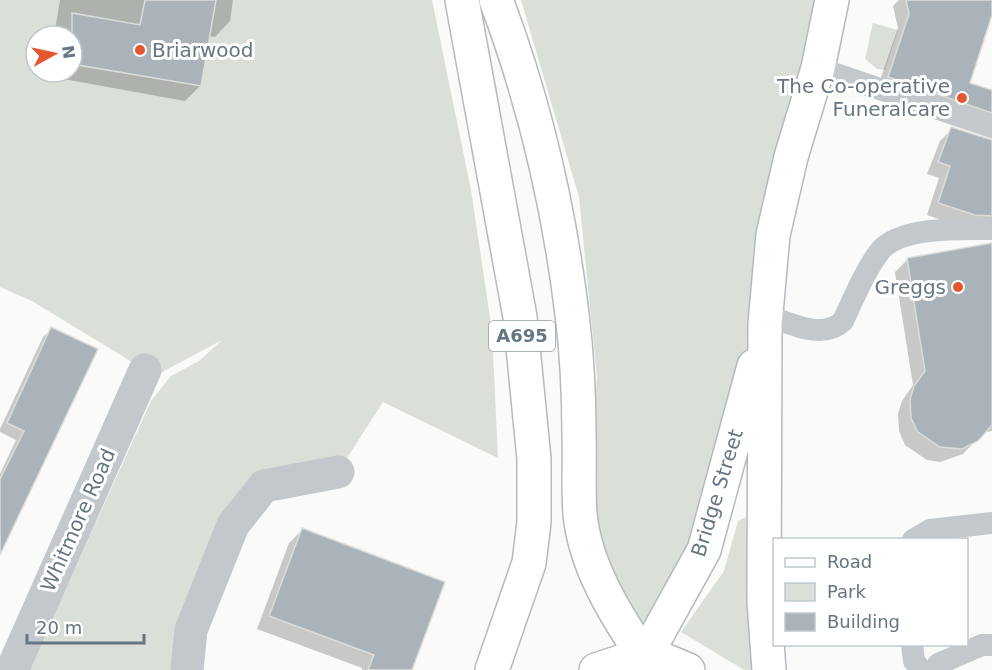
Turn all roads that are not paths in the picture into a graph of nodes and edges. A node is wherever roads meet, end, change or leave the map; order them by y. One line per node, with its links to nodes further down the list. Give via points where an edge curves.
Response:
1 (462, 0): 18 (main road, A695, via 520,317 534,459 534,522 529,563)
2 (496, 0): 14 (main road, A695, via 526,89 558,221 572,314 579,402 580,515 602,588 619,620)
3 (832, 0): 4 (main road, Bridge Street)
4 (818, 68): 5 (lane); 7 (main road, Bridge Street, via 773,235)
5 (992, 127)
6 (992, 229): 7 (lane, via 948,228 909,234 882,249 843,321 834,330 823,332)
7 (765, 320): 14 (main road, Bridge Street, via 705,550); 21 (main road, Bridge Street, via 764,601)
8 (145, 370): 16 (street, Whitmore Road)
9 (339, 472): 17 (street, via 264,486 232,525 191,630)
10 (992, 523): 11 (lane, via 930,530)
11 (916, 538)
12 (992, 645): 23 (lane, via 982,645 938,664)
13 (912, 646): 22 (lane, via 914,661)
14 (645, 653): 19 (main road); 20 (main road)
15 (0, 663): 16 (street)
16 (11, 670)
17 (187, 670)
18 (492, 670)
19 (596, 670)
20 (688, 670)
21 (770, 670)
22 (921, 670)
23 (935, 670)

